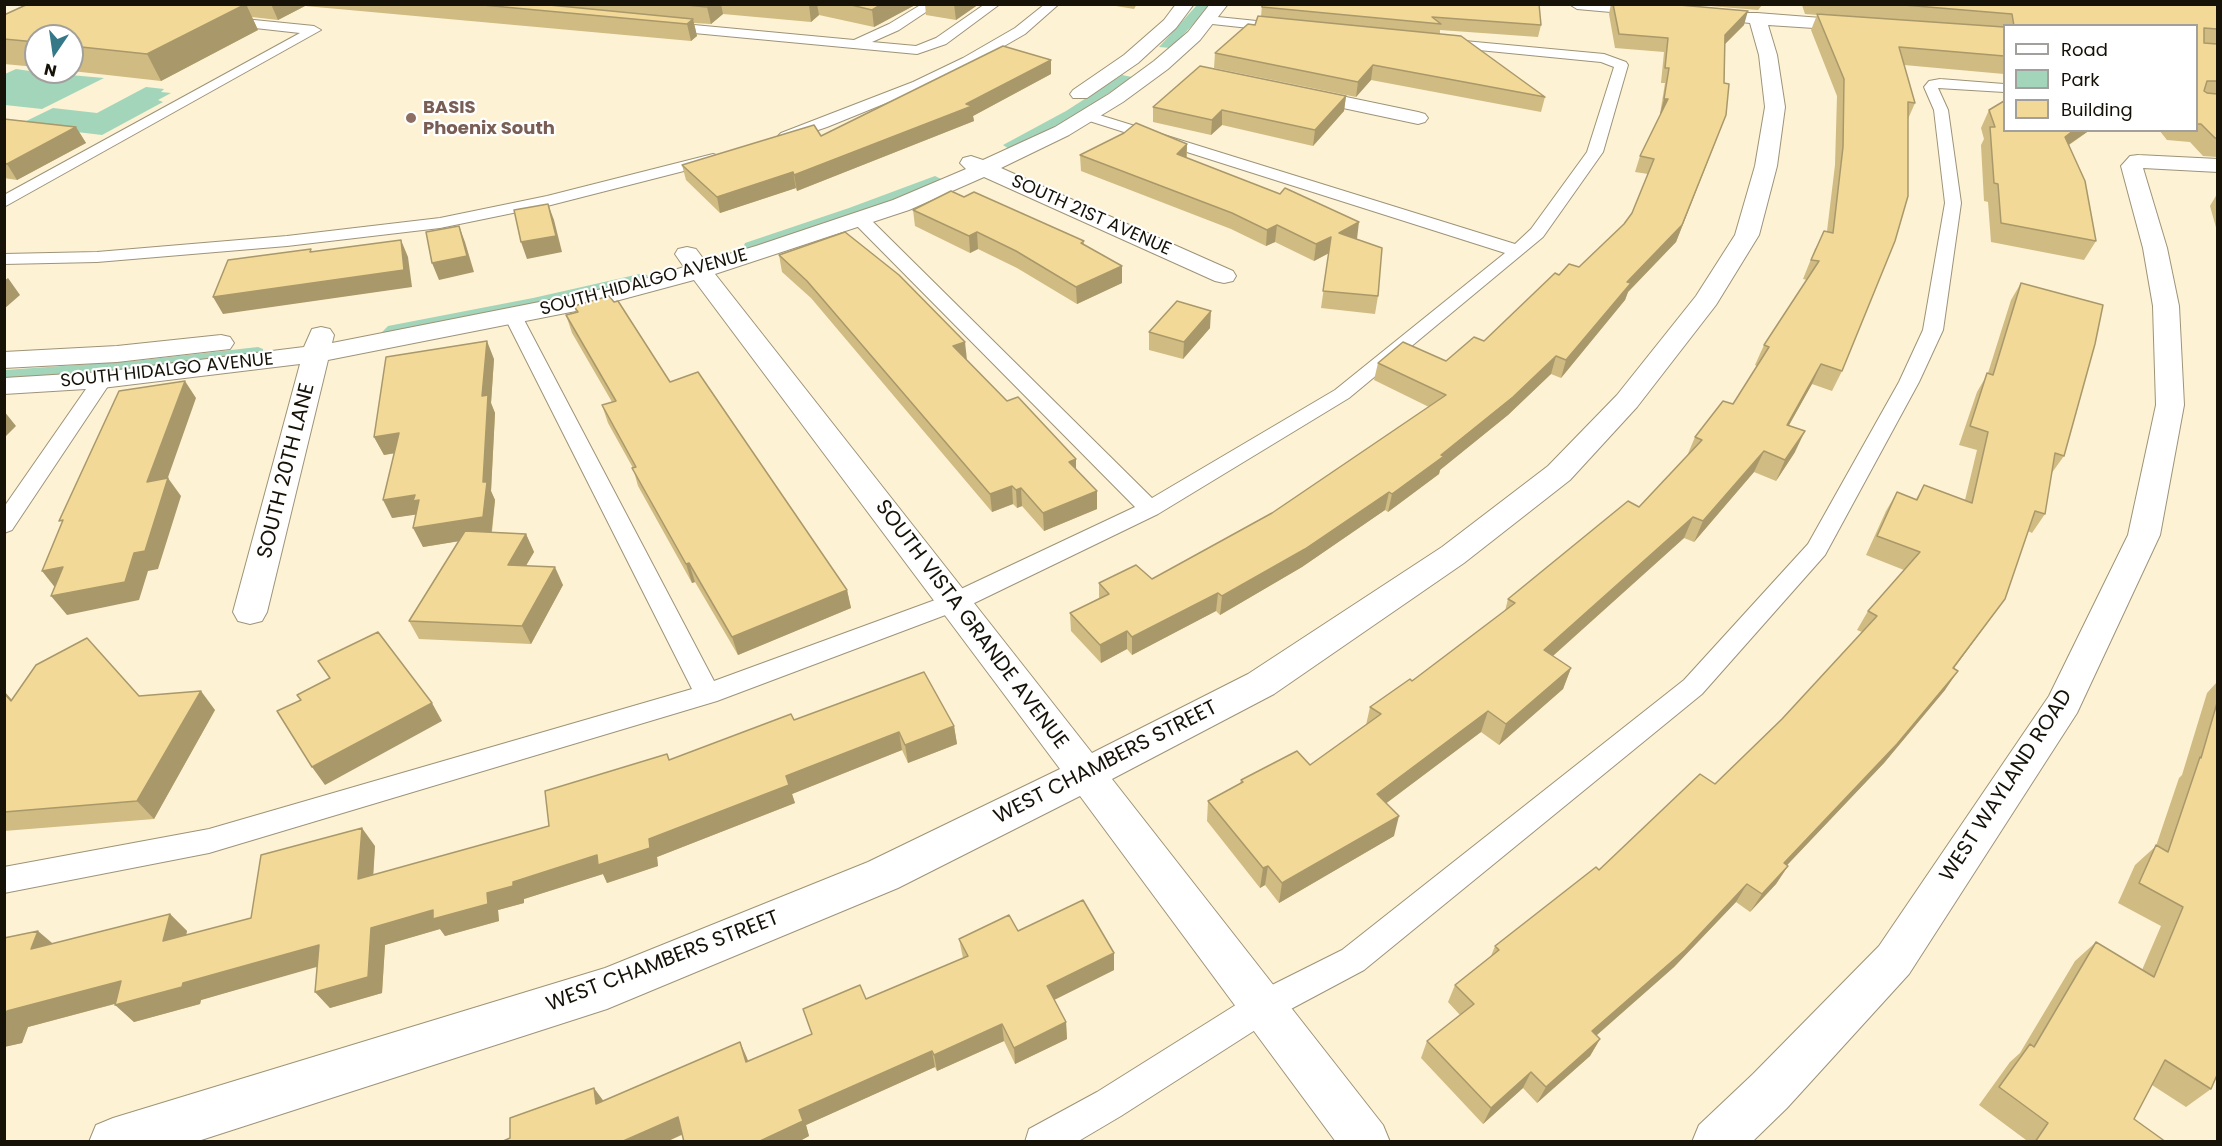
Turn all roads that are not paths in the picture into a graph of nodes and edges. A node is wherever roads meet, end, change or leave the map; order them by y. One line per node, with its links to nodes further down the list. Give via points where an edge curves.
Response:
1 (932, 4): 15 (lane)
2 (994, 4): 15 (lane, via 930,46 916,50)
3 (1053, 4): 23 (lane, via 1020,31 928,80)
4 (1186, 4): 16 (street, SOUTH HIDALGO AVENUE)
5 (1577, 4): 7 (street)
6 (1214, 12): 11 (lane); 17 (street, SOUTH HIDALGO AVENUE)
7 (1679, 12)
8 (208, 19): 13 (lane, via 314,30)
9 (646, 25): 15 (lane)
10 (1875, 27): 45 (street, WEST CHAMBERS STREET, via 1740,17 1768,55 1775,107 1766,166 1747,235 1707,300 1627,401 1559,473 1453,555 1261,684)
11 (1302, 29)
12 (215, 32): 13 (lane)
13 (295, 40): 28 (lane)
14 (1430, 41): 30 (lane, via 1604,58 1621,65 1594,152 1537,233)
15 (856, 44)
16 (1131, 59): 17 (street); 25 (street, SOUTH HIDALGO AVENUE, via 1052,111)
17 (1161, 65): 18 (street); 21 (street, SOUTH HIDALGO AVENUE)
18 (1188, 71)
19 (2003, 88): 47 (lane, via 1940,83 1931,87 1941,110 1953,203 1932,330 1909,382 1817,549 1693,687 1353,960)
20 (1280, 90): 22 (street)
21 (1088, 116): 27 (street, SOUTH HIDALGO AVENUE); 30 (lane)
22 (1418, 118)
23 (768, 142)
24 (724, 156): 31 (lane, via 547,201 440,223 121,255)
25 (959, 157): 27 (street, SOUTH 21ST AVENUE); 32 (street, SOUTH HIDALGO AVENUE)
26 (2217, 166): 51 (street, WEST WAYLAND ROAD, via 2138,161 2132,166 2166,306 2170,405 2144,535 2064,703 1894,960)
27 (983, 168): 29 (street, SOUTH HIDALGO AVENUE); 33 (street, SOUTH 21ST AVENUE)
28 (4, 202)
29 (861, 220): 32 (street, SOUTH HIDALGO AVENUE); 40 (lane)
30 (1518, 251): 40 (lane, via 1342,394)
31 (4, 259)
32 (692, 262): 34 (street, SOUTH HIDALGO AVENUE, via 586,301); 36 (street, SOUTH HIDALGO AVENUE, via 585,279); 42 (street, SOUTH VISTA GRANDE AVENUE)
33 (1224, 276)
34 (513, 316): 36 (street, SOUTH HIDALGO AVENUE); 44 (lane)
35 (258, 339): 37 (street, SOUTH HIDALGO AVENUE, via 117,354)
36 (313, 339): 38 (street, SOUTH HIDALGO AVENUE); 43 (street, SOUTH 20TH LANE)
37 (4, 360)
38 (102, 380): 39 (street, SOUTH HIDALGO AVENUE); 41 (lane)
39 (4, 386)
40 (1150, 509): 42 (lane)
41 (4, 525)
42 (955, 602): 44 (lane); 45 (street, SOUTH VISTA GRANDE AVENUE)
43 (250, 612)
44 (708, 694): 46 (lane, via 208,841)
45 (1086, 776): 47 (street, SOUTH VISTA GRANDE AVENUE); 48 (street, WEST CHAMBERS STREET, via 883,875 607,988 274,1095)
46 (4, 880)
47 (1262, 1007): 49 (lane); 50 (street, SOUTH VISTA GRANDE AVENUE)
48 (113, 1142)
49 (1042, 1142)
50 (1366, 1142)
51 (1716, 1142)

